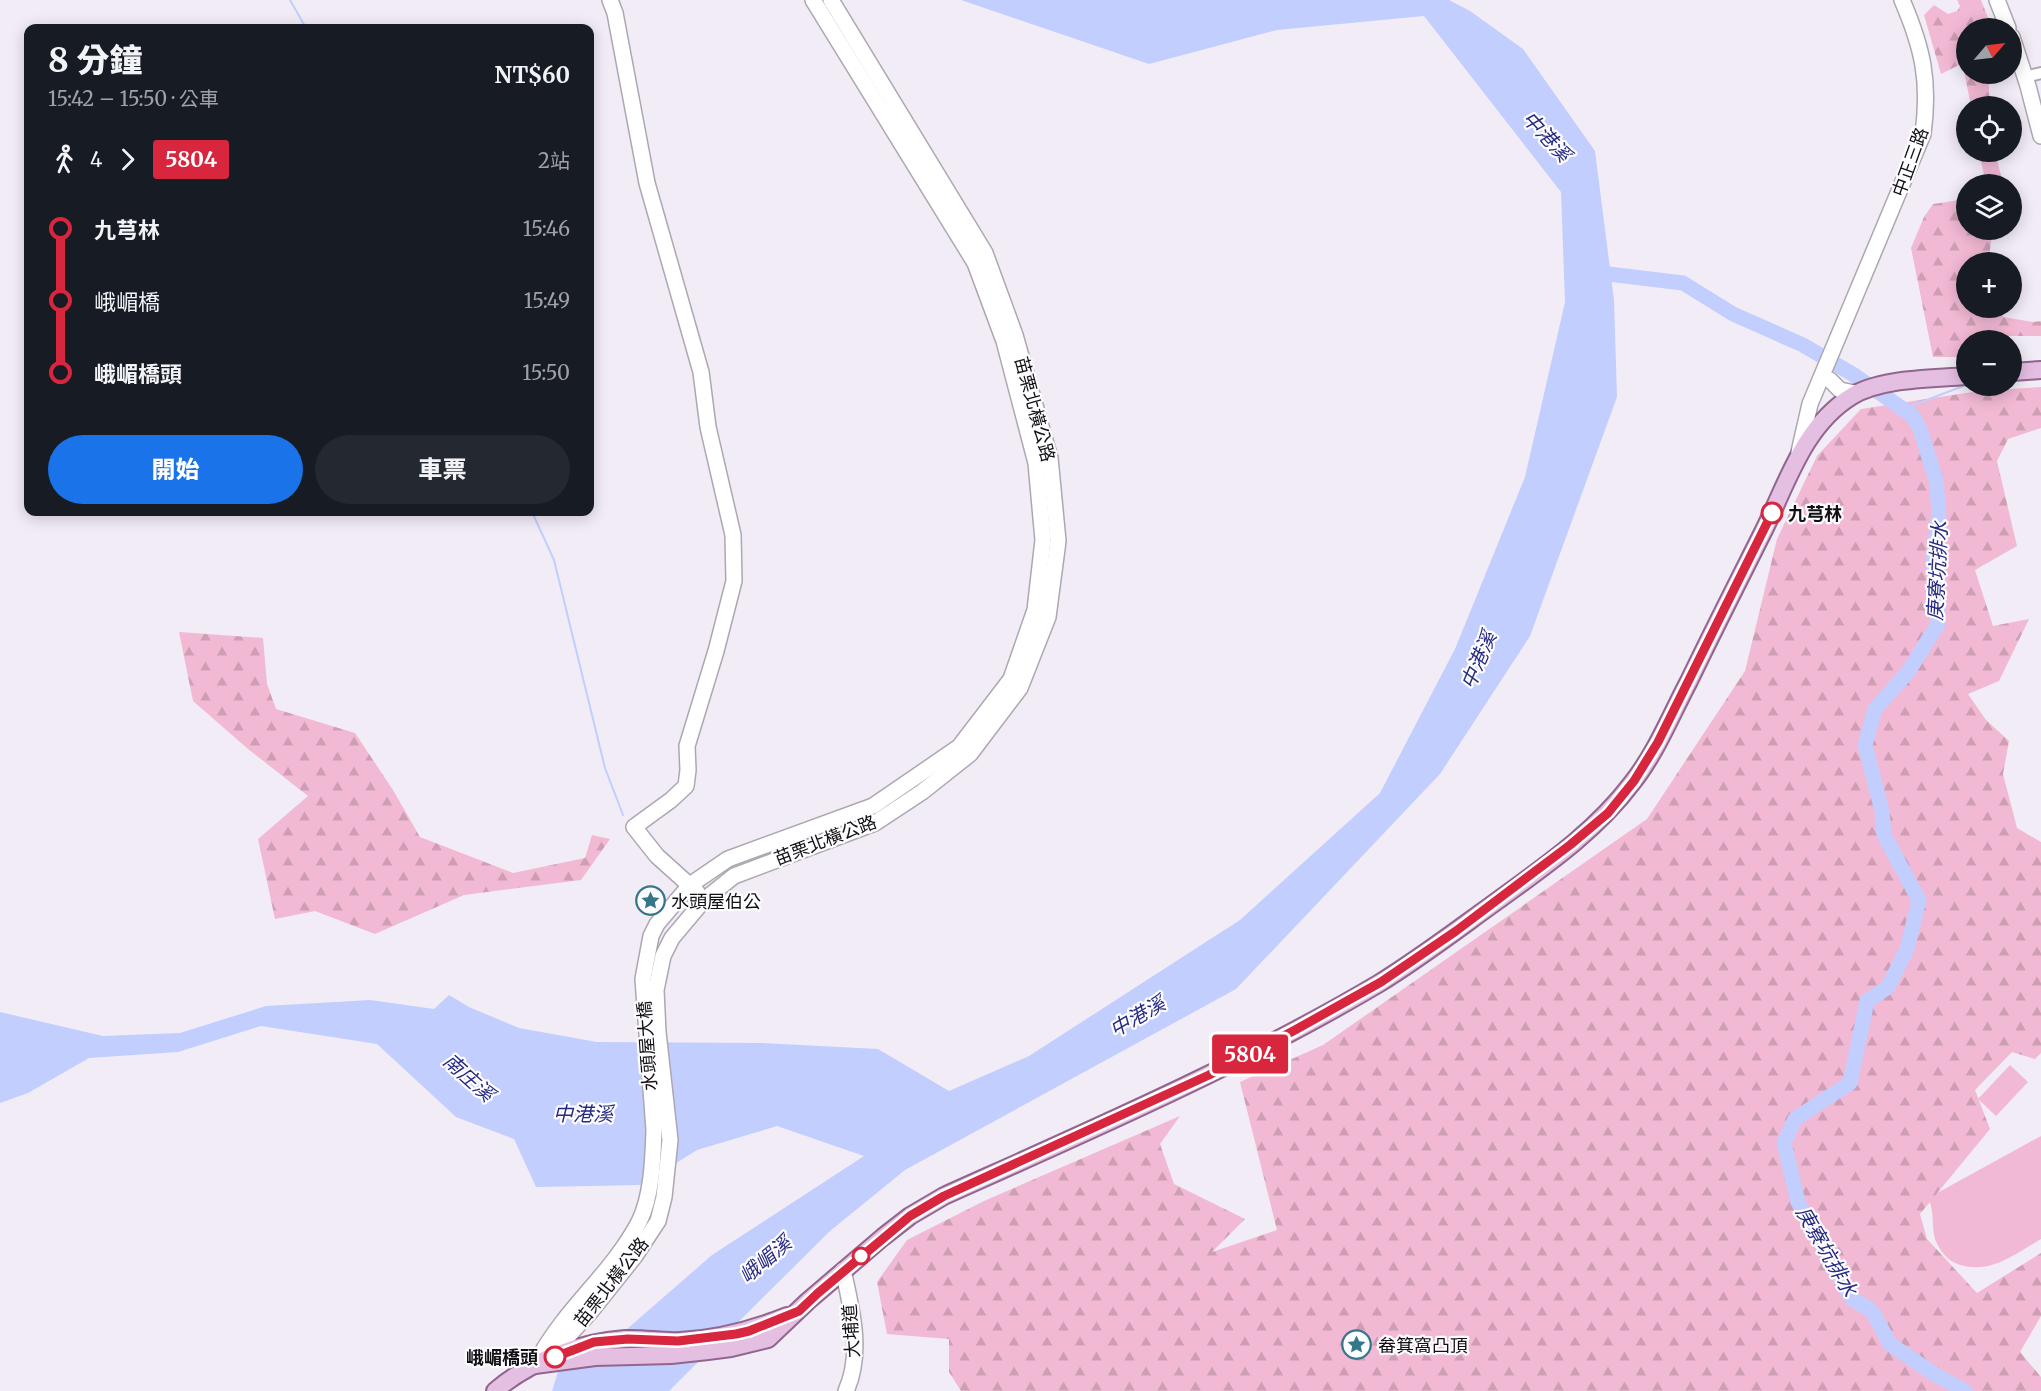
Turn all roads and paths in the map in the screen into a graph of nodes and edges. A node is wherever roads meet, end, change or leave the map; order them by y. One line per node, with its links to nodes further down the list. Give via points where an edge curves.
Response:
1 (610, 0): 17 (main road, via 647,183 701,372 708,427 733,535 734,581 687,746 686,786 633,827 657,856)
2 (813, 0): 17 (main road, 苗栗北橫公路, via 975,263 1004,340 1036,463 1043,540 1035,610 1011,679 959,747 873,806 728,859)
3 (831, 0): 18 (main road, 苗栗北橫公路, via 985,253 1016,334 1050,458 1058,541 1048,617 1020,688 962,761 875,823 734,876)
4 (1902, 0): 13 (main road, 中正三路, via 1921,51 1927,105 1923,134)
5 (1997, 0): 6 (main road)
6 (2004, 18)
7 (2022, 68): 9 (main road)
8 (2041, 73): 9 (street)
9 (2025, 77): 10 (main road)
10 (2041, 136)
11 (2041, 370): 12 (main road)
12 (2022, 371)
13 (1830, 373): 15 (main road, via 1840,390); 16 (main road)
14 (1956, 377): 15 (main road, via 1896,382)
15 (1858, 392): 16 (main road, via 1828,414)
16 (1801, 451): 21 (main road, via 1658,742 1608,813 1532,875 1381,982 1209,1075 944,1196 910,1216)
17 (690, 885): 18 (main road); 19 (main road, 水頭屋大橋, via 657,924 644,964 654,1156)
18 (704, 900): 20 (main road, 水頭屋大橋, via 672,938 659,969 658,1032 670,1140)
19 (640, 1220): 25 (main road, 苗栗北橫公路, via 615,1259 550,1337)
20 (658, 1221): 22 (main road, 苗栗北橫公路)
21 (843, 1270): 23 (main road, via 799,1311); 27 (main road, 大埔道, via 855,1342 852,1377)
22 (592, 1310): 24 (main road, via 588,1325); 25 (main road, 苗栗北橫公路)
23 (767, 1332): 24 (main road, via 678,1341); 25 (main road, via 731,1348)
24 (594, 1342): 25 (main road)
25 (535, 1365): 26 (main road)
26 (495, 1391)
27 (846, 1391)

